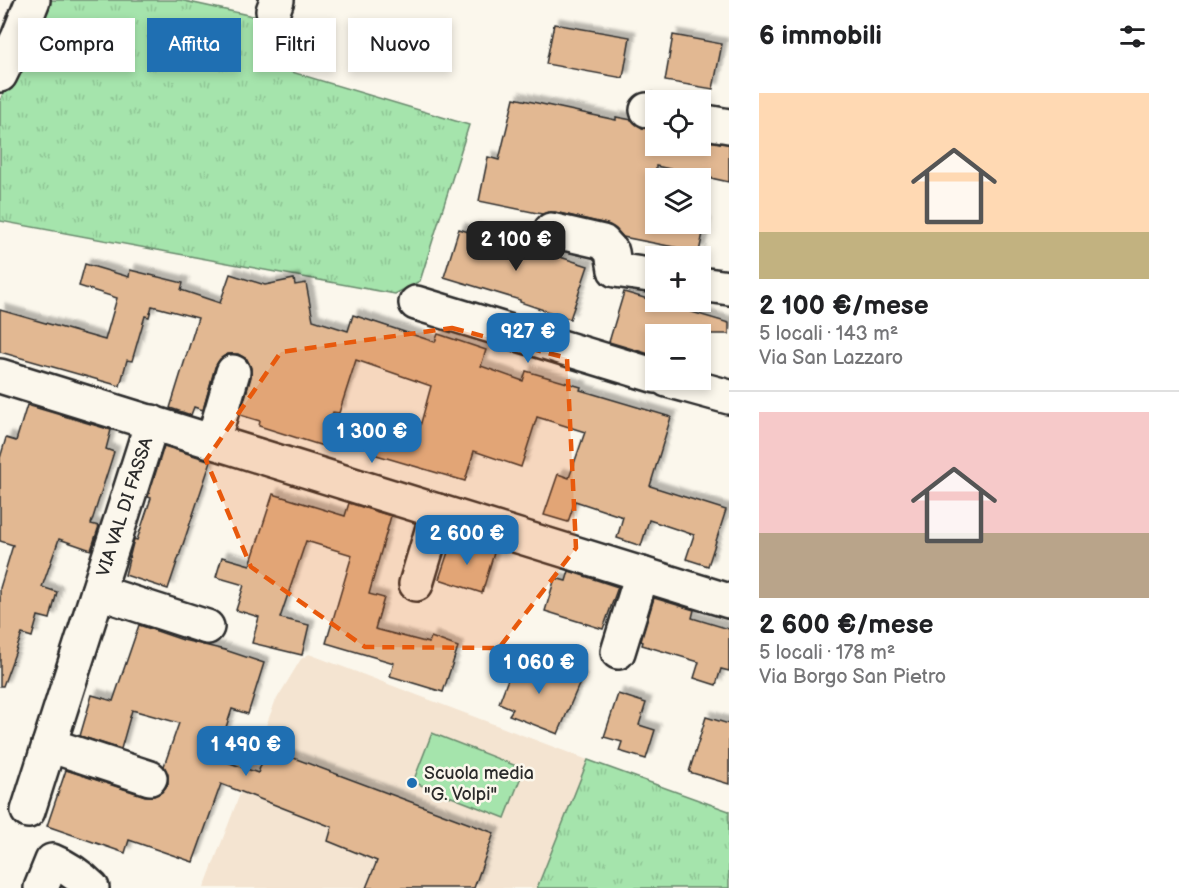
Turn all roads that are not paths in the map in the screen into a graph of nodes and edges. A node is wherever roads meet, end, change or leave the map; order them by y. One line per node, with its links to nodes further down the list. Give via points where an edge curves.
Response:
1 (33, 0): 2 (street)
2 (0, 75)
3 (711, 123): 4 (street)
4 (729, 126)
5 (551, 230): 6 (street, via 603,242 612,252 615,270)
6 (645, 274)
7 (711, 286): 8 (street)
8 (729, 288)
9 (416, 303): 11 (street)
10 (233, 372): 16 (street)
11 (645, 373)
12 (0, 376): 15 (street)
13 (706, 390): 14 (street)
14 (729, 396)
15 (152, 422): 16 (street); 20 (street, VIA VAL DI FASSA)
16 (213, 441): 17 (street)
17 (438, 511): 18 (street); 19 (street)
18 (642, 574): 21 (street); 23 (street)
19 (416, 584)
20 (98, 592): 22 (street, VIA VAL DI FASSA); 24 (street, VIA VAL DI FASSA)
21 (729, 601)
22 (207, 627)
23 (618, 652)
24 (49, 745): 25 (street); 26 (street, VIA VAL DI FASSA)
25 (150, 778)
26 (28, 811)
27 (41, 888): 28 (street, via 52,861)
28 (92, 888)

